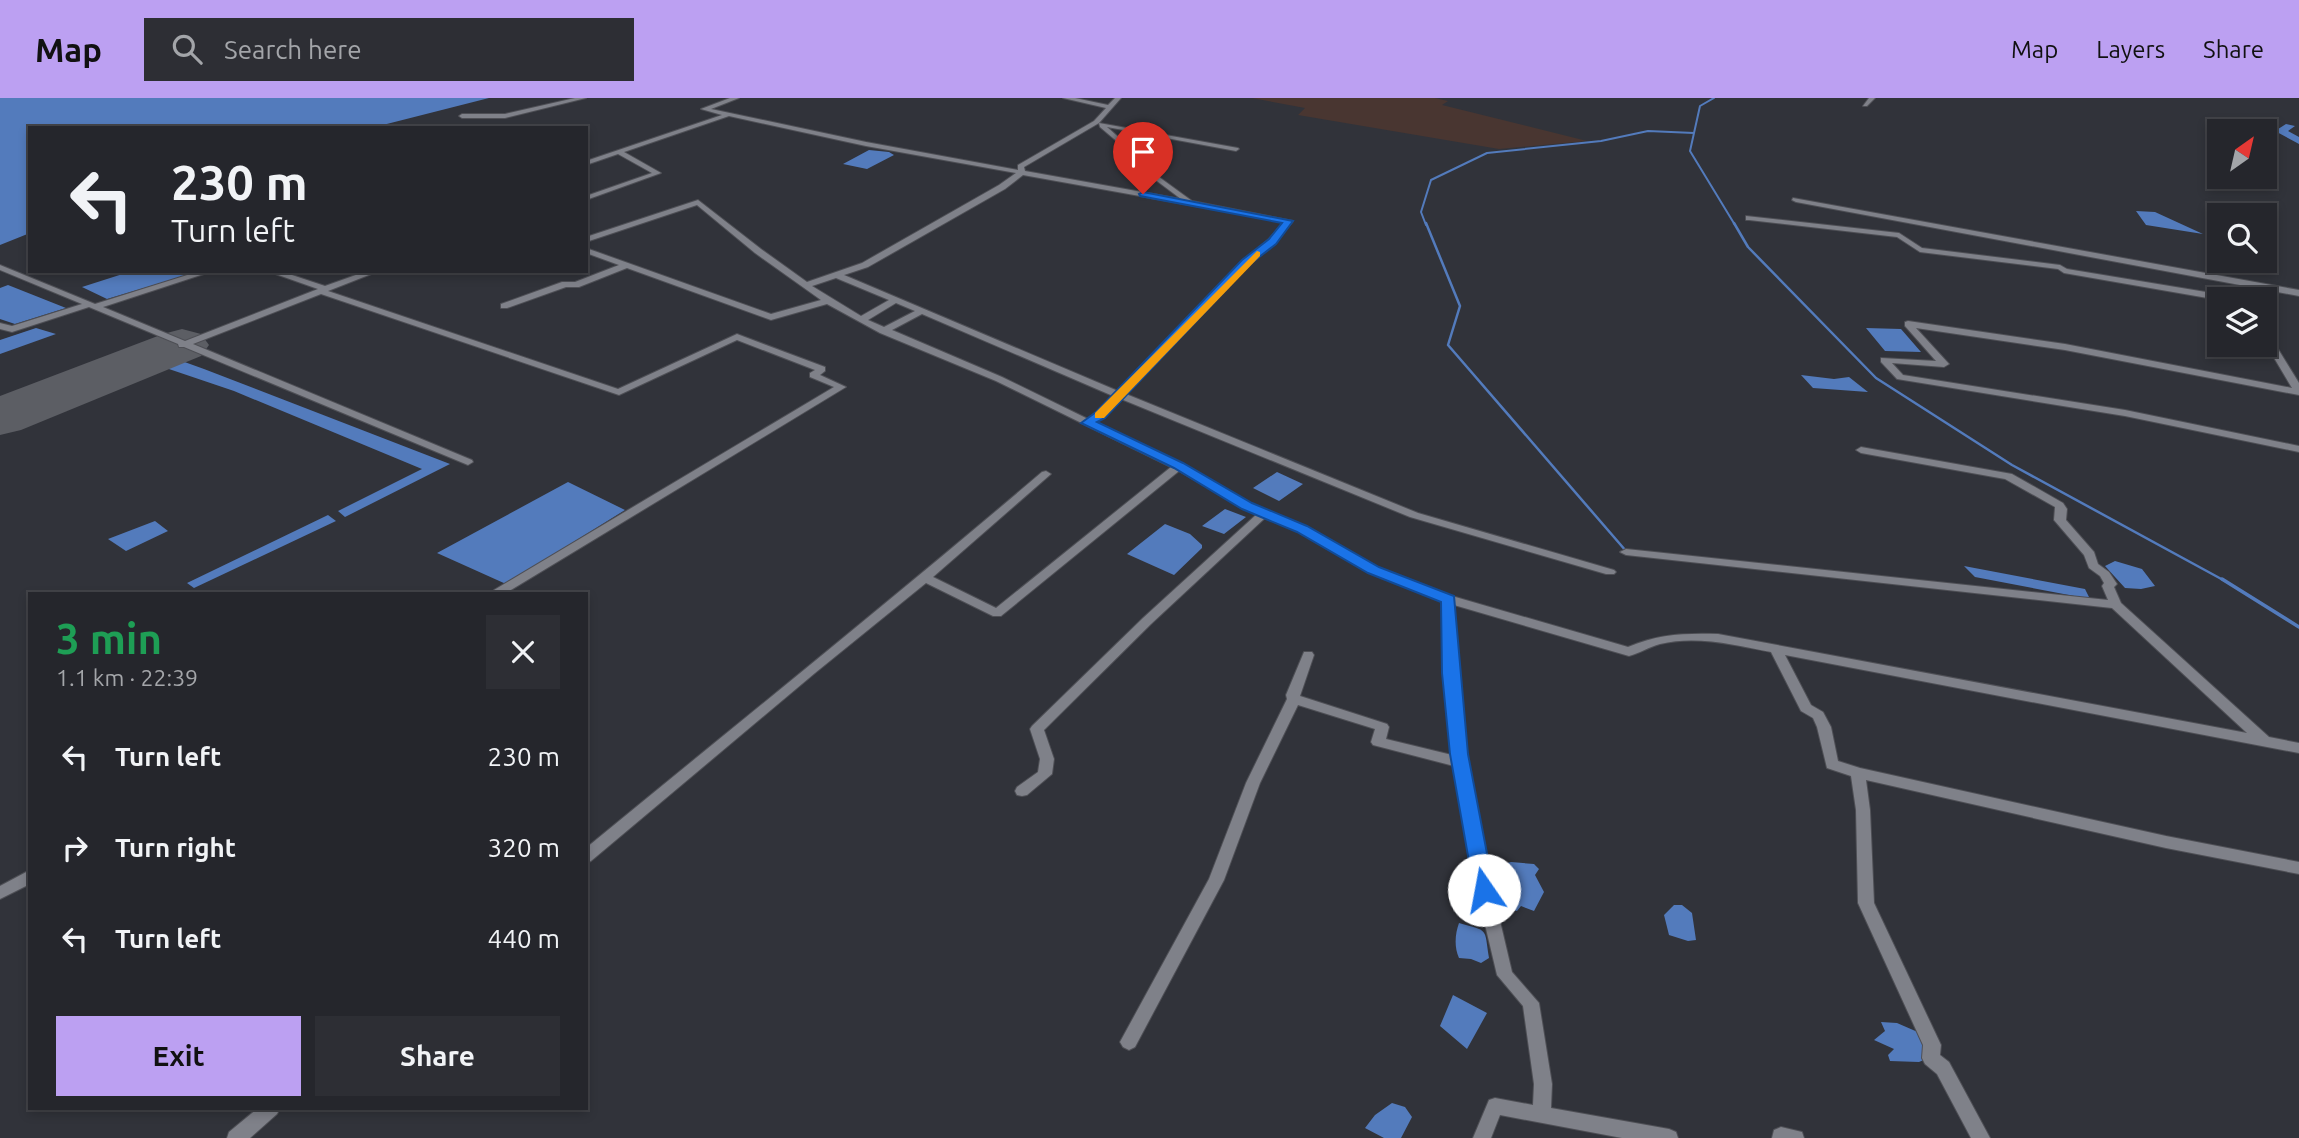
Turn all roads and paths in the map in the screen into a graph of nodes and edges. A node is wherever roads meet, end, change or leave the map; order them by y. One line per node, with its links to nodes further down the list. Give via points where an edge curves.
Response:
1 (583, 98): 11 (street, via 505,116)
2 (718, 98): 7 (street)
3 (736, 98): 7 (street)
4 (1066, 98): 9 (street)
5 (1118, 98): 9 (street)
6 (1872, 98): 8 (street)
7 (728, 101): 10 (street, via 704,109)
8 (1865, 105)
9 (1110, 107): 12 (street)
10 (727, 115): 14 (street); 16 (street)
11 (462, 116)
12 (1098, 123): 13 (street); 16 (street, via 1020,166); 19 (street, via 1122,143 1135,162)
13 (1236, 149)
14 (618, 152): 15 (street); 17 (street, via 658,173)
15 (588, 162)
16 (1022, 172): 19 (street); 28 (street, via 865,265)
17 (588, 197)
18 (1796, 200): 31 (street)
19 (1192, 204): 44 (street, via 1289,221)
20 (1749, 218): 32 (street, via 1899,235 1920,250 2060,267)
21 (588, 239): 29 (street, via 698,202)
22 (588, 251): 23 (street)
23 (626, 265): 34 (street, via 771,317); 36 (street)
24 (0, 267): 35 (street)
25 (202, 273): 35 (street)
26 (276, 273): 30 (street)
27 (370, 273): 30 (street)
28 (836, 275): 29 (street); 33 (street)
29 (806, 285): 34 (street)
30 (323, 290): 41 (street); 55 (street, via 619,392 737,337 822,369 813,375 841,387)
31 (2299, 293)
32 (2207, 295)
33 (895, 300): 37 (street); 38 (street)
34 (828, 301): 38 (street)
35 (91, 306): 39 (street, via 12,329); 41 (street)
36 (504, 306)
37 (923, 310): 40 (street); 44 (street)
38 (861, 320): 40 (street)
39 (0, 326)
40 (883, 331): 45 (street, via 935,349)
41 (182, 345): 48 (street)
42 (2277, 355): 43 (street)
43 (2299, 391): 46 (street, via 2065,346 1908,324 1944,364 1884,360 1900,377 2125,413)
44 (1119, 395): 45 (street); 53 (street, via 1414,514)
45 (1088, 423): 49 (street)
46 (2299, 449)
47 (1860, 450): 57 (street, via 2008,476 2059,505 2060,520 2090,554 2093,566 2105,574)
48 (468, 462)
49 (1178, 466): 51 (street); 54 (street, via 997,613)
50 (1046, 474): 54 (street)
51 (1264, 513): 56 (street, via 1316,536 1373,570); 65 (street, via 1037,729 1047,759 1045,774)
52 (1626, 552): 57 (street)
53 (1610, 572)
54 (925, 578): 66 (street)
55 (500, 592)
56 (1448, 599): 58 (street, via 1629,652 1654,640 1679,637 1718,638); 63 (street)
57 (2116, 605): 61 (street)
58 (1776, 649): 61 (street); 64 (street, via 1806,708 1818,715 1824,727 1832,764)
59 (1308, 655): 60 (street)
60 (1294, 699): 63 (street, via 1382,727 1378,742); 70 (street, via 1253,783 1216,880)
61 (2265, 741): 62 (street)
62 (2299, 748)
63 (1460, 762): 72 (street, via 1500,963 1531,1003 1543,1083)
64 (1858, 773): 67 (street); 78 (street, via 1866,903 1932,1045 1931,1058 1943,1068)
65 (1022, 791)
66 (588, 855)
67 (2299, 868)
68 (28, 877): 69 (street)
69 (0, 893)
70 (1129, 1042)
71 (269, 1110): 73 (street)
72 (1542, 1116): 74 (street, via 1496,1106); 75 (street)
73 (236, 1138)
74 (1482, 1138)
75 (1669, 1138)
76 (1781, 1138): 77 (street)
77 (1795, 1138)
78 (1981, 1138)

